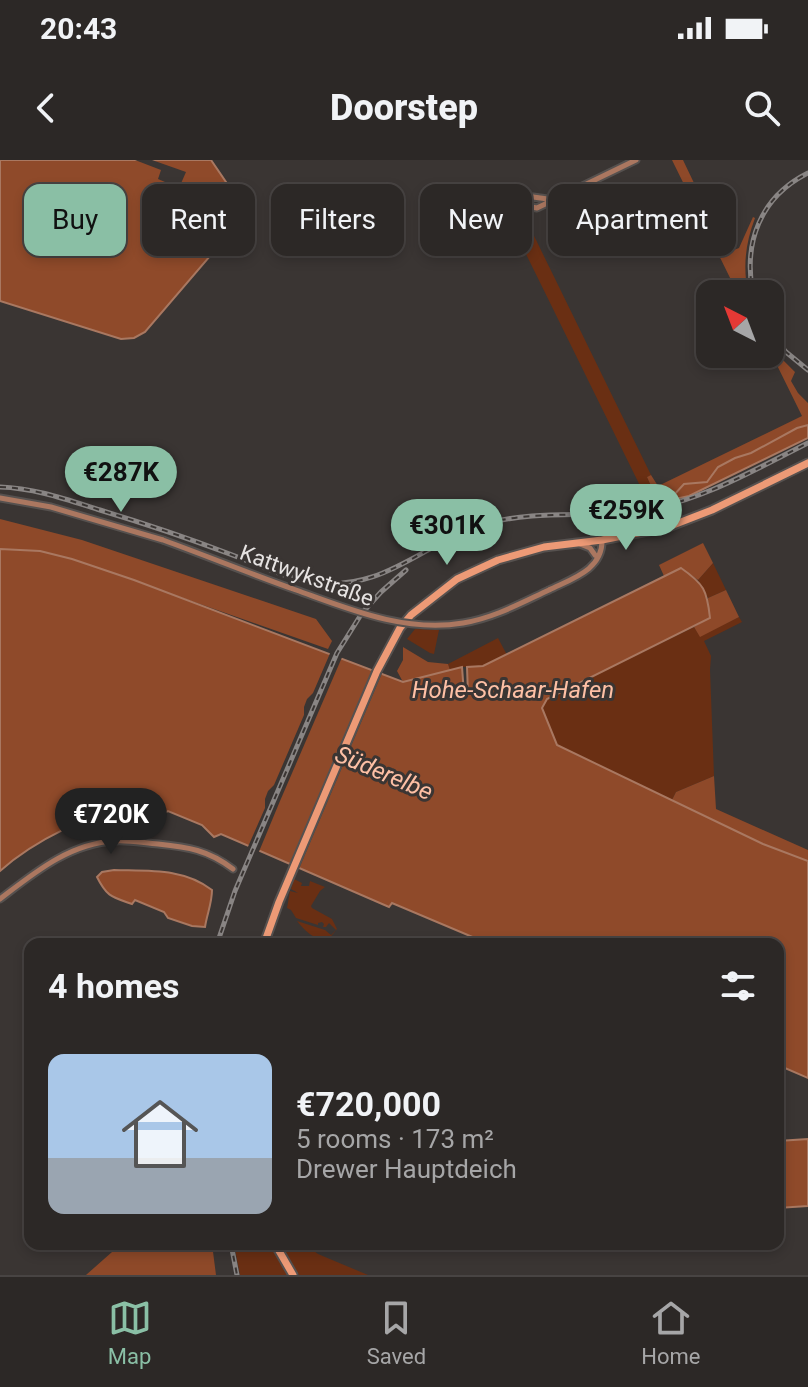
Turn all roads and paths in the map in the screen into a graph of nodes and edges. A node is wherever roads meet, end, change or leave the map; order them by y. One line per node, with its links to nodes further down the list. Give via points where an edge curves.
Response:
1 (636, 160): 2 (street)
2 (587, 184)
3 (808, 463): 5 (main road, via 693,518)
4 (0, 498): 7 (street, Kattwykstraße, bridge, via 51,507 163,540 310,595 406,623 445,625 500,613 587,571)
5 (602, 540): 6 (main road); 7 (street)
6 (576, 543): 7 (street); 10 (main road, via 517,554 473,572 440,593 400,632 377,671)
7 (596, 557)
8 (233, 869): 9 (street, via 196,848 115,840 55,860)
9 (0, 899)
10 (266, 938)
11 (278, 1250): 12 (main road)
12 (293, 1275)

